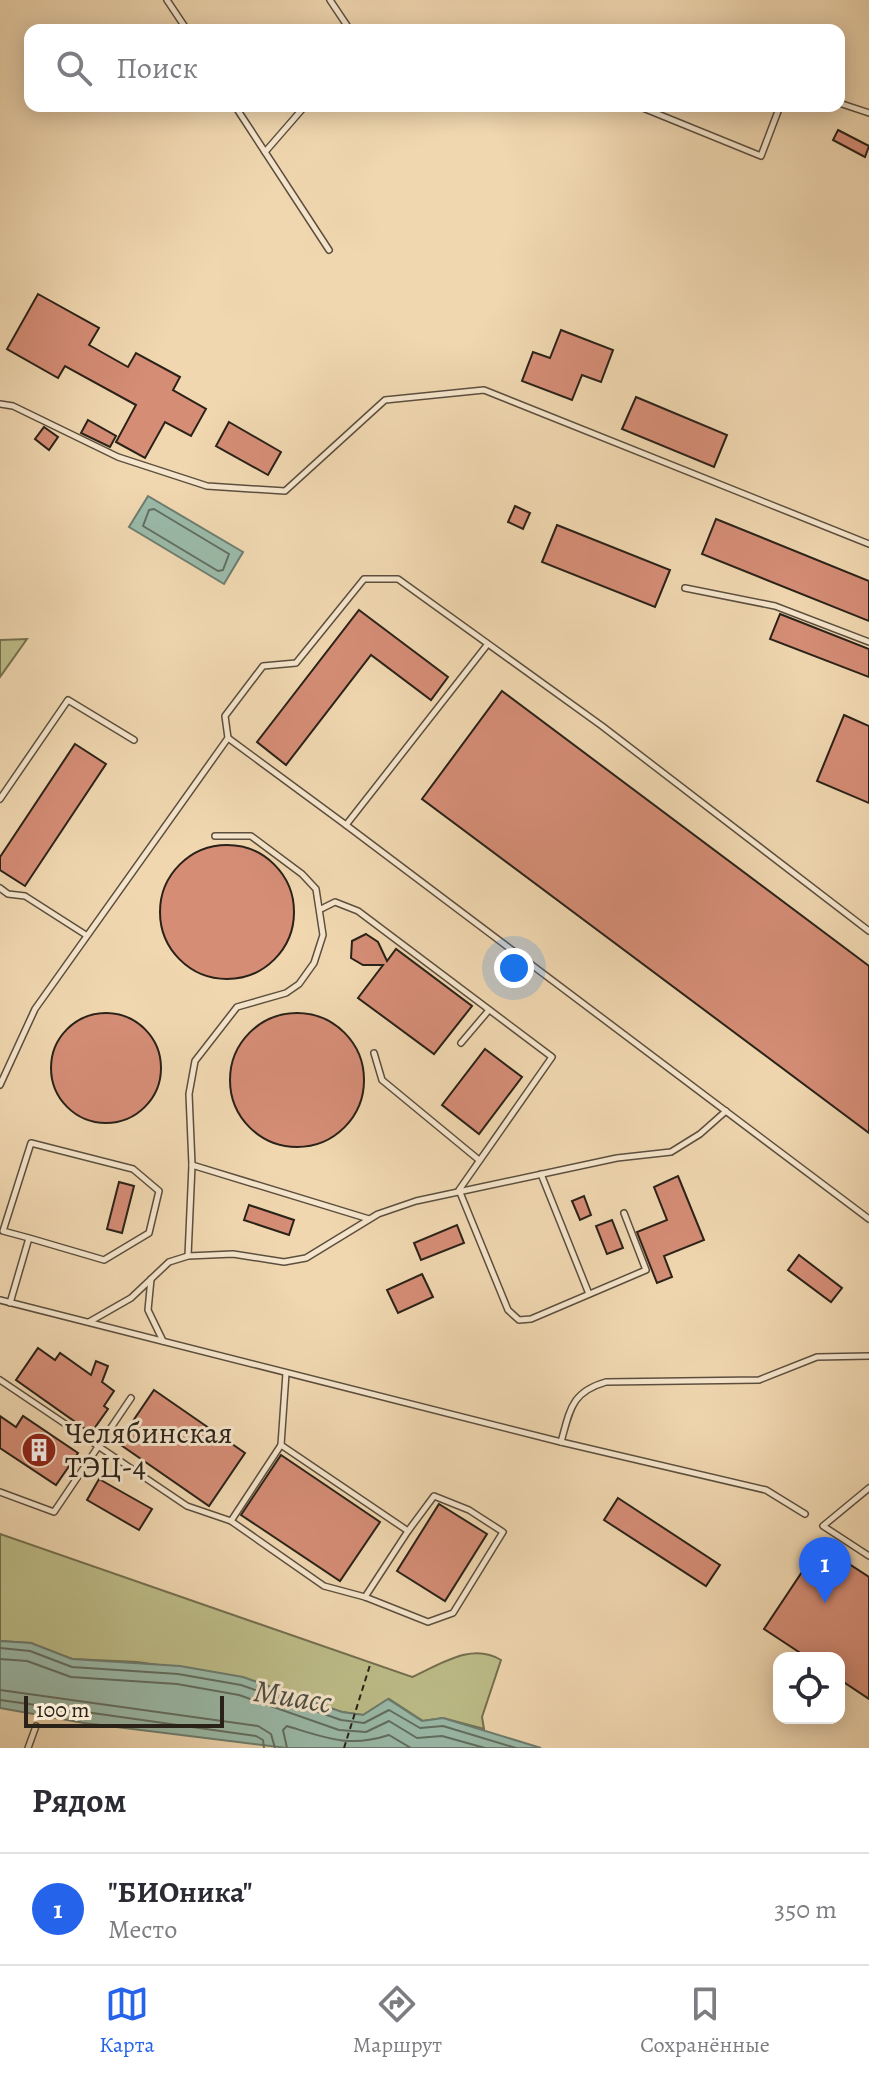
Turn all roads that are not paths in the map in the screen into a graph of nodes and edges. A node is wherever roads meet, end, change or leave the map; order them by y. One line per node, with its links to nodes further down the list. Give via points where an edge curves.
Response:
1 (167, 0): 3 (lane)
2 (330, 0): 4 (lane)
3 (183, 24)
4 (346, 24)
5 (845, 105): 10 (lane)
6 (239, 112): 11 (lane)
7 (300, 112): 11 (lane)
8 (653, 112): 9 (lane, via 761,156)
9 (778, 112)
10 (869, 113)
11 (265, 152): 12 (lane)
12 (329, 250)
13 (0, 404): 14 (lane, via 118,457 207,486 285,491 385,400 484,390)
14 (869, 544)
15 (685, 588): 16 (lane, via 775,606)
16 (869, 642)
17 (487, 645): 18 (lane, via 398,579 364,579 296,663 263,666 225,716); 21 (lane); 25 (lane, via 602,726)
18 (228, 738): 21 (lane); 26 (lane)
19 (134, 740): 20 (lane, via 68,700)
20 (0, 799)
21 (346, 825): 31 (lane)
22 (215, 836): 24 (lane, via 251,836 277,853 316,889)
23 (0, 888): 26 (lane, via 25,896)
24 (321, 909): 27 (lane, via 335,902 358,911); 33 (lane, via 319,949 299,984 237,1007 195,1061 189,1094)
25 (869, 931)
26 (86, 935): 30 (lane, via 35,1009)
27 (489, 1010): 28 (lane); 32 (lane, via 552,1057)
28 (461, 1043)
29 (374, 1053): 32 (lane, via 382,1080)
30 (0, 1085)
31 (726, 1111): 34 (lane, via 671,1152); 38 (lane)
32 (479, 1160): 35 (lane)
33 (192, 1165): 37 (lane); 40 (lane)
34 (541, 1174): 35 (lane); 42 (lane)
35 (459, 1190): 37 (lane); 42 (lane, via 508,1310 519,1320)
36 (624, 1213): 42 (lane, via 646,1270)
37 (369, 1219): 40 (lane, via 306,1258 284,1262 233,1254)
38 (869, 1219)
39 (29, 1238): 39 (lane, via 104,1260 149,1233 159,1191 133,1169 31,1143 3,1231); 44 (lane)
40 (188, 1256): 41 (lane, via 169,1262)
41 (152, 1277): 45 (lane, via 131,1298); 46 (lane, via 148,1310)
42 (589, 1294)
43 (0, 1300): 44 (lane)
44 (10, 1303): 45 (lane)
45 (88, 1322): 46 (lane)
46 (164, 1342): 48 (lane)
47 (869, 1356): 51 (lane, via 817,1357 759,1380 606,1382 585,1388 572,1406)
48 (286, 1373): 51 (lane); 52 (lane)
49 (0, 1380): 53 (lane)
50 (131, 1398): 53 (lane)
51 (561, 1442): 56 (lane, via 766,1490)
52 (281, 1445): 57 (lane); 58 (lane)
53 (99, 1447): 55 (lane, via 54,1512); 57 (lane, via 187,1506)
54 (869, 1488): 59 (lane, via 823,1526)
55 (0, 1492)
56 (805, 1514)
57 (231, 1521): 60 (lane, via 324,1586)
58 (408, 1531): 60 (lane); 60 (lane, via 434,1496 503,1532 453,1613 428,1622)
59 (869, 1556)
60 (365, 1597)
61 (36, 1726): 62 (lane)
62 (28, 1748)

